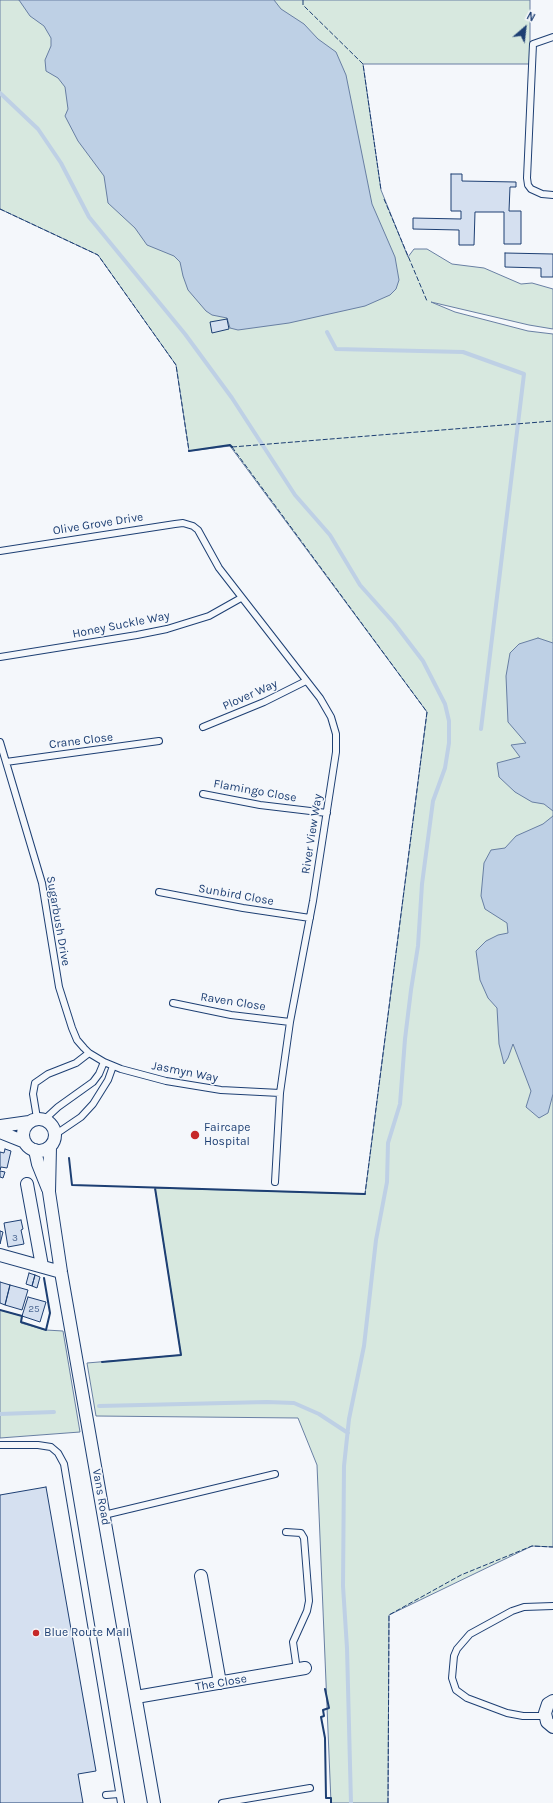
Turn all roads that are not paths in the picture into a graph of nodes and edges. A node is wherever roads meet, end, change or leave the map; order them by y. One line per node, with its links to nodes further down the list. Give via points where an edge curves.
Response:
1 (553, 37): 2 (lane, via 533,44 527,178 531,189)
2 (553, 196)
3 (198, 530): 4 (lane, Olive Grove Drive, via 182,523); 5 (lane, River View Way, via 219,568)
4 (0, 551)
5 (241, 598): 6 (lane, Honey Suckle Way, via 209,616 167,629); 7 (lane, River View Way)
6 (0, 657)
7 (306, 681): 8 (lane, Plover Way, via 264,702); 13 (lane, River View Way, via 331,717 336,734 336,752)
8 (203, 727)
9 (159, 741): 11 (lane, Crane Close)
10 (0, 742): 11 (lane, Sugarbush Drive)
11 (6, 762): 18 (lane, Sugarbush Drive, via 42,883 59,987 77,1040)
12 (203, 794): 13 (lane, Flamingo Close, via 260,805)
13 (327, 813): 15 (lane, River View Way)
14 (159, 892): 15 (lane, Sunbird Close)
15 (310, 918): 17 (lane, River View Way)
16 (173, 1003): 17 (lane, Raven Close, via 231,1015)
17 (290, 1022): 21 (lane, River View Way)
18 (89, 1053): 19 (lane, Jasmyn Way); 22 (lane, via 76,1063 48,1074 35,1083 33,1094)
19 (104, 1062): 20 (lane, Jasmyn Way); 22 (lane, via 93,1082)
20 (113, 1066): 21 (lane, Jasmyn Way, via 194,1086); 25 (lane, via 94,1104 81,1117)
21 (280, 1093): 29 (lane, River View Way)
22 (37, 1120): 23 (street); 25 (street, via 50,1123); 26 (street, via 25,1128)
23 (0, 1126)
24 (0, 1132): 26 (street)
25 (56, 1134): 27 (street)
26 (25, 1142): 28 (street)
27 (50, 1147): 28 (street); 31 (street, Vans Road)
28 (35, 1150): 31 (street, Vans Road)
29 (275, 1182)
30 (27, 1184): 33 (street)
31 (49, 1192): 34 (street, Vans Road)
32 (0, 1255): 33 (street)
33 (42, 1266): 34 (street)
34 (61, 1272): 37 (street, Vans Road)
35 (0, 1445): 47 (lane, via 51,1447 64,1464)
36 (275, 1474): 37 (lane)
37 (104, 1515): 43 (street, Vans Road)
38 (286, 1532): 41 (lane, via 298,1532 303,1535 307,1611 294,1642)
39 (201, 1576): 42 (street)
40 (553, 1606): 45 (lane, via 524,1607 512,1611 470,1634 456,1649 452,1678 456,1690 467,1698)
41 (301, 1669): 42 (street, The Close)
42 (220, 1683): 43 (street, The Close)
43 (136, 1697): 50 (street, Vans Road)
44 (553, 1701): 45 (street, via 546,1708)
45 (550, 1725)
46 (310, 1788): 51 (lane)
47 (119, 1794): 48 (lane); 49 (lane)
48 (106, 1795)
49 (121, 1803)
50 (154, 1803)
51 (222, 1803)

